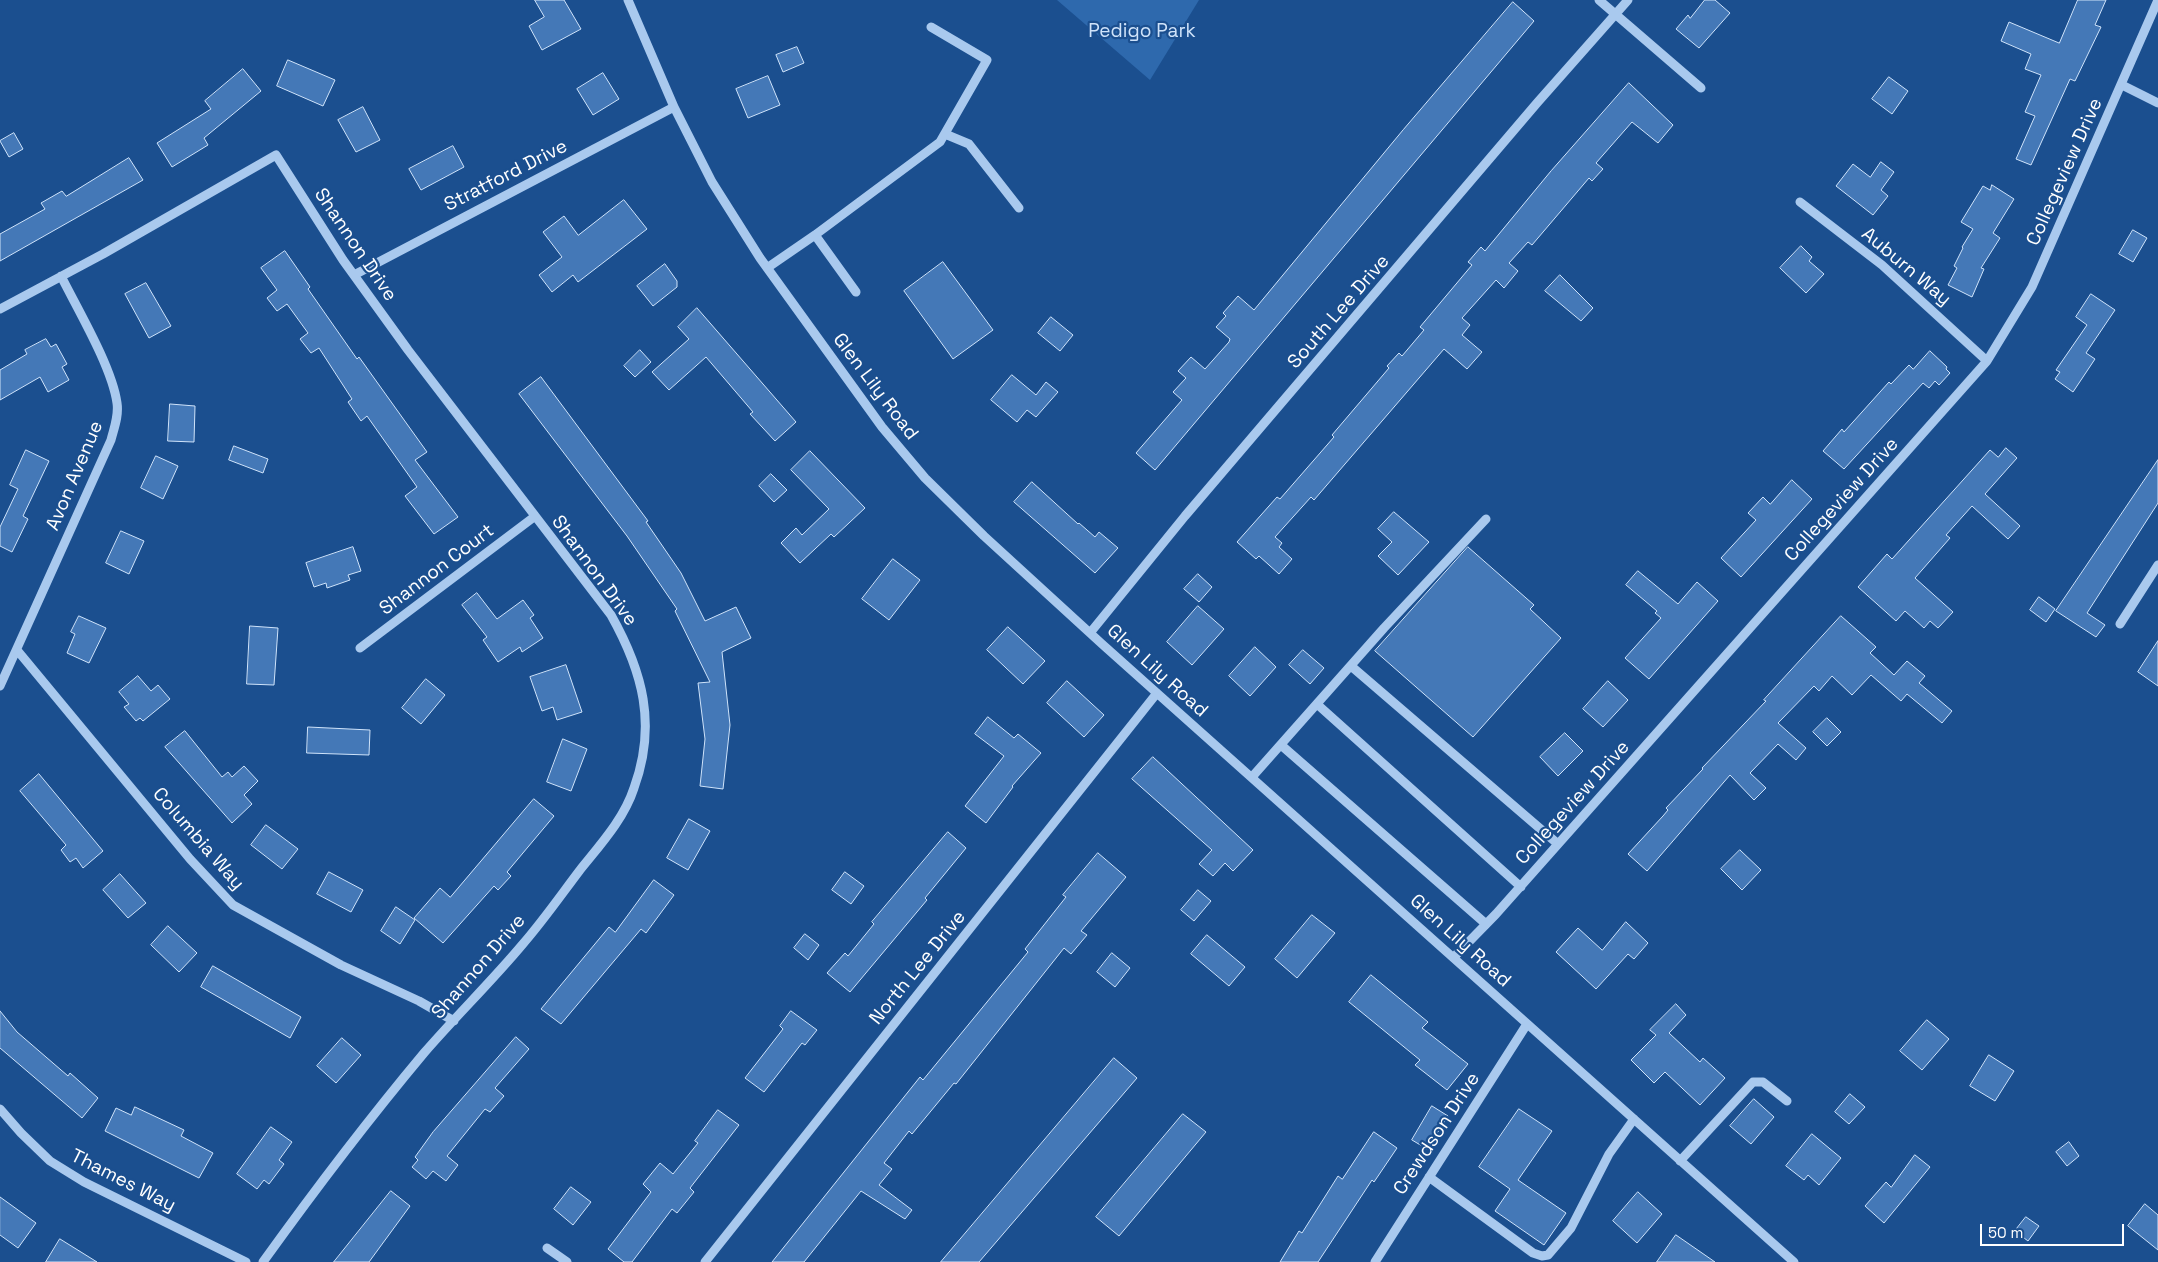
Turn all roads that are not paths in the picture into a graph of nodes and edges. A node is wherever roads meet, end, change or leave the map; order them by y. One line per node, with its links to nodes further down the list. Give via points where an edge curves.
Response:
1 (628, 0): 10 (street, Glen Lily Road)
2 (1599, 0): 5 (street)
3 (1628, 0): 5 (street, South Lee Drive)
4 (2158, 0): 7 (street, Collegeview Drive)
5 (1616, 15): 8 (street); 25 (street, South Lee Drive, via 1184,516)
6 (931, 27): 11 (street, via 987,60)
7 (2122, 86): 9 (street); 20 (street, Collegeview Drive, via 2032,287)
8 (1701, 88)
9 (2158, 103)
10 (674, 107): 15 (street, Glen Lily Road, via 712,182); 16 (street, Stratford Drive)
11 (945, 134): 13 (street, via 969,144); 14 (street, via 940,142)
12 (1800, 202): 20 (street, Auburn Way, via 1901,282)
13 (1019, 208)
14 (815, 235): 15 (street); 18 (street)
15 (767, 268): 25 (street, Glen Lily Road, via 882,428 925,478)
16 (354, 275): 17 (street, Shannon Drive, via 276,155); 21 (street, Shannon Drive)
17 (61, 276): 19 (street); 27 (street, Avon Avenue, via 107,370 117,402 117,417 111,440)
18 (856, 292)
19 (0, 309)
20 (1987, 361): 34 (street, Collegeview Drive)
21 (534, 517): 26 (street, Shannon Court); 38 (street, Shannon Drive, via 611,615 627,644 642,686 646,716 645,747 634,790 604,839 523,944)
22 (1486, 519): 28 (street)
23 (2158, 565): 24 (street)
24 (2120, 624)
25 (1090, 633): 30 (street, Glen Lily Road)
26 (360, 648)
27 (17, 650): 29 (street, Avon Avenue); 38 (street, Columbia Way, via 190,859 233,905 341,965)
28 (1351, 666): 31 (street); 34 (street)
29 (0, 686)
30 (1158, 693): 33 (street, Glen Lily Road); 49 (street, North Lee Drive)
31 (1318, 705): 32 (street); 35 (street)
32 (1281, 745): 33 (street); 36 (street)
33 (1252, 777): 37 (street, Glen Lily Road)
34 (1558, 844): 35 (street, Collegeview Drive)
35 (1521, 886): 36 (street, Collegeview Drive)
36 (1486, 924): 37 (street, Collegeview Drive)
37 (1454, 957): 39 (street, Glen Lily Road)
38 (454, 1021): 47 (street, Shannon Drive, via 378,1110)
39 (1527, 1024): 42 (street, Glen Lily Road); 44 (street, Crewdson Drive)
40 (1787, 1101): 43 (street, via 1763,1082 1753,1082)
41 (0, 1109): 46 (street, Thames Way, via 50,1161 75,1177)
42 (1634, 1119): 43 (street, Glen Lily Road); 44 (street, via 1609,1154 1571,1228 1548,1255 1533,1253)
43 (1680, 1161): 51 (street, Glen Lily Road)
44 (1429, 1176): 50 (street, Crewdson Drive)
45 (547, 1248): 48 (street)
46 (246, 1262)
47 (263, 1262)
48 (566, 1262)
49 (705, 1262)
50 (1375, 1262)
51 (1794, 1262)

